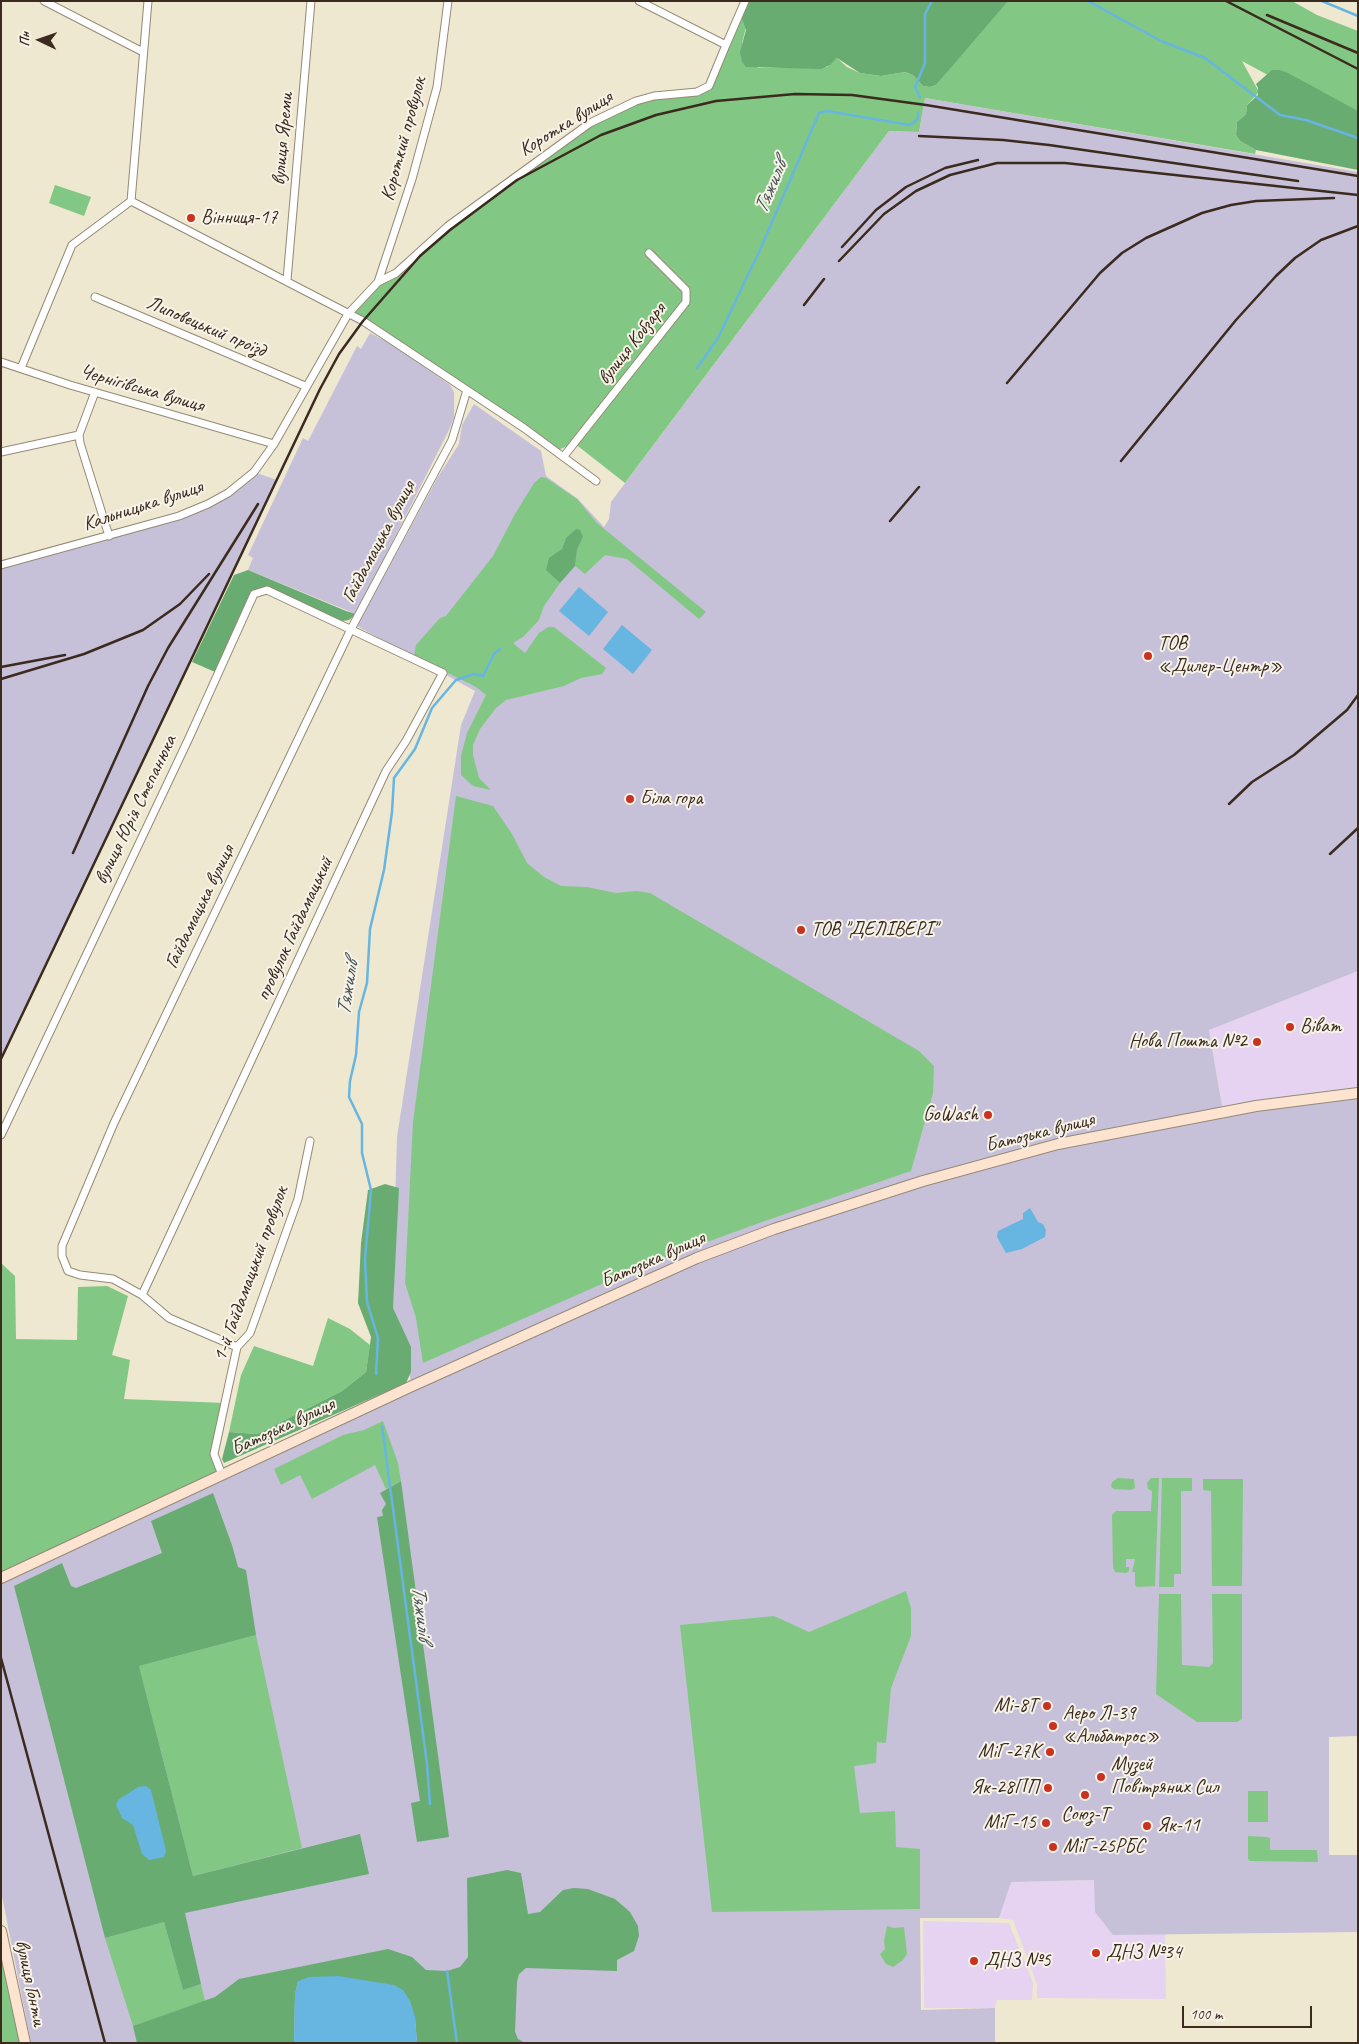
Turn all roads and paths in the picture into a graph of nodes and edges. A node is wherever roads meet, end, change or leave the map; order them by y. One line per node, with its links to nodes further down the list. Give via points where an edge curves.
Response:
1 (148, 1): 8 (street)
2 (311, 1): 11 (street, вулиця Яреми)
3 (448, 1): 12 (street, Короткий провулок, via 437,87 410,186)
4 (639, 1): 7 (street)
5 (745, 1): 7 (street)
6 (48, 2): 8 (street)
7 (726, 45): 12 (street, Коротка вулиця, via 706,88 636,101 590,123 464,214 396,273)
8 (143, 52): 9 (street)
9 (131, 201): 11 (street); 16 (street, via 72,245)
10 (649, 253): 23 (street, вулиця Кобзаря, via 686,290 686,302)
11 (287, 280): 14 (street)
12 (378, 282): 14 (street, Коротка вулиця)
13 (95, 297): 17 (street, Липовецький проїзд)
14 (348, 314): 17 (street, Кальницька вулиця); 18 (street, via 391,338)
15 (1, 362): 16 (street, Чернігівська вулиця)
16 (20, 368): 19 (street, Чернігівська вулиця)
17 (305, 386): 21 (street, Кальницька вулиця)
18 (467, 390): 23 (street); 27 (street, Гайдамацька вулиця, via 452,440)
19 (95, 392): 20 (street); 21 (street, Чернігівська вулиця)
20 (79, 435): 22 (street); 25 (street)
21 (274, 444): 25 (street, Кальницька вулиця, via 254,472 218,499 184,514)
22 (1, 452)
23 (564, 456): 24 (street)
24 (596, 481)
25 (108, 536): 26 (street, Кальницька вулиця)
26 (1, 565)
27 (351, 629): 29 (street, вулиця Юрія Степанюка, via 267,590 254,594); 31 (street, Гайдамацька вулиця, via 114,1123 64,1237 62,1256 68,1271 105,1277); 31 (street, провулок Гайдамацький, via 443,673 386,771)
28 (1358, 1093): 33 (street, Батозька вулиця, via 1256,1106 1058,1144 923,1181 774,1229 697,1258)
29 (1, 1135)
30 (310, 1141): 32 (street, 1-й Гайдамацький провулок, via 295,1208 250,1334)
31 (142, 1295): 32 (street, Гайдамацька вулиця, via 169,1318)
32 (238, 1347): 33 (street, 1-й Гайдамацький провулок, via 214,1454)
33 (222, 1475): 34 (street, Батозька вулиця)
34 (1, 1578)
35 (1, 1930): 36 (street, вулиця Гонти)
36 (24, 2043)

